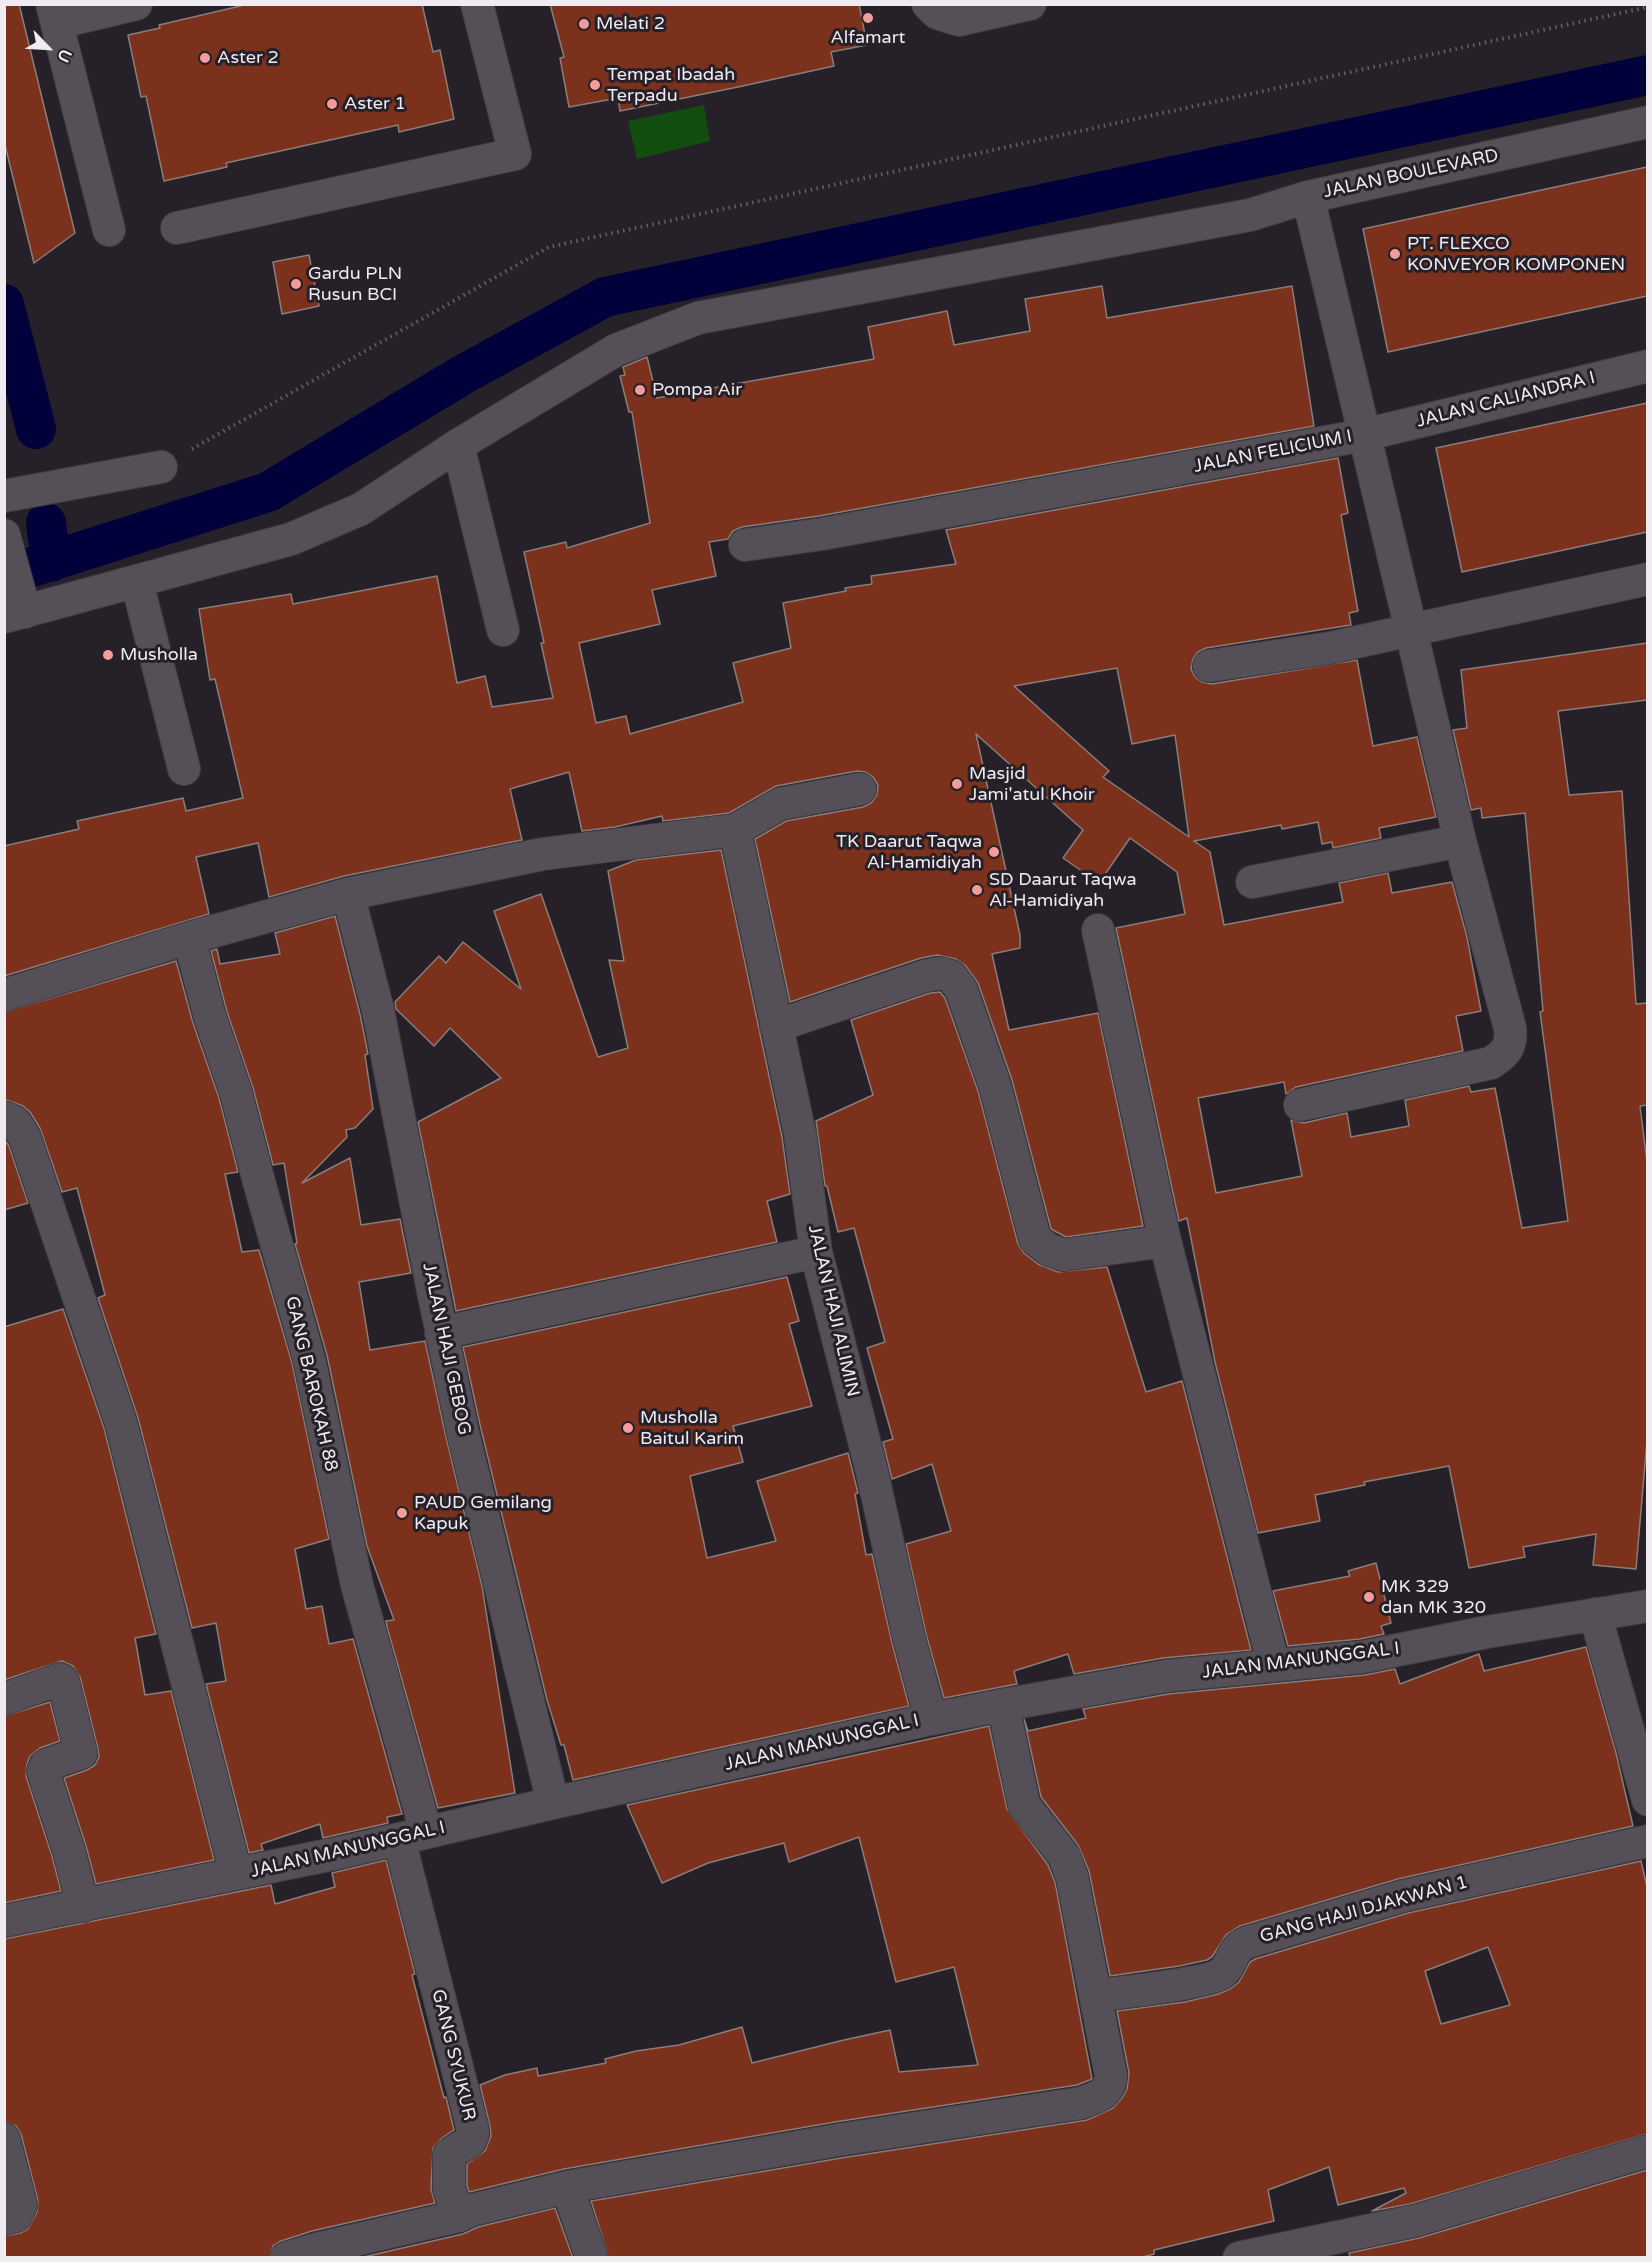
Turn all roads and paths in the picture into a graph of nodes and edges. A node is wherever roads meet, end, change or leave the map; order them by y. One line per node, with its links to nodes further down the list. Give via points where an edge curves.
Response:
1 (136, 4): 6 (street)
2 (477, 4): 9 (street, via 515,154)
3 (928, 4): 4 (street, via 937,13 958,21)
4 (1030, 4)
5 (1647, 7): 14 (path, via 549,247)
6 (55, 14): 10 (street)
7 (1647, 122): 8 (street, JALAN BOULEVARD)
8 (1308, 197): 12 (street, JALAN BOULEVARD); 13 (street, via 1250,215 698,318 616,350)
9 (177, 228)
10 (109, 230)
11 (1647, 366): 12 (street, JALAN CALIANDRA I)
12 (1364, 435): 17 (street, JALAN FELICIUM I); 22 (street, JALAN FELICIUM I)
13 (458, 445): 19 (street, via 361,509 291,539); 21 (street)
14 (161, 467): 15 (street)
15 (4, 496)
16 (4, 535): 20 (street, via 15,576)
17 (746, 545)
18 (1647, 579): 22 (street)
19 (138, 582): 20 (street); 24 (street)
20 (15, 614)
21 (502, 630)
22 (1411, 630): 23 (street, via 1330,648); 27 (street, JALAN FELICIUM I)
23 (1209, 666)
24 (184, 769)
25 (860, 789): 26 (street, via 780,804)
26 (735, 830): 29 (street, via 543,854); 33 (street, JALAN HAJI ALIMIN)
27 (1460, 841): 28 (street); 34 (street, JALAN FELICIUM I, via 1510,1028 1509,1048 1491,1063 1473,1068)
28 (1252, 882)
29 (348, 894): 31 (street); 38 (street, JALAN HAJI GEBOG, via 378,1010)
30 (1098, 930): 36 (street)
31 (189, 938): 32 (street); 47 (street, GANG BAROKAH 88, via 309,1359)
32 (4, 995)
33 (776, 1026): 36 (street, via 925,976 951,976 961,989 995,1086 1035,1239 1048,1250 1064,1255); 37 (street, JALAN HAJI ALIMIN, via 800,1134)
34 (1300, 1105)
35 (4, 1116): 49 (street, via 15,1122 25,1138 121,1423)
36 (1165, 1241): 41 (street)
37 (816, 1252): 38 (street); 44 (street, JALAN HAJI ALIMIN)
38 (441, 1333): 46 (street, JALAN HAJI GEBOG)
39 (1647, 1606): 40 (street, JALAN MANUNGGAL I)
40 (1595, 1614): 41 (street, JALAN MANUNGGAL I, via 1363,1657); 45 (street)
41 (1274, 1666): 43 (street, JALAN MANUNGGAL I, via 1166,1676)
42 (4, 1699): 50 (street, via 63,1681 81,1753 46,1765 43,1771)
43 (1003, 1705): 44 (street, JALAN MANUNGGAL I); 52 (street, via 1024,1805 1070,1869)
44 (931, 1719): 46 (street, JALAN MANUNGGAL I)
45 (1647, 1800)
46 (553, 1803): 47 (street, JALAN MANUNGGAL I)
47 (412, 1835): 49 (street, JALAN MANUNGGAL I); 56 (street, GANG SYUKUR, via 473,2130 470,2143 449,2155 449,2189)
48 (1647, 1840): 52 (street, GANG HAJI DJAKWAN 1, via 1403,1896 1238,1945 1222,1973 1204,1980)
49 (236, 1874): 50 (street, JALAN MANUNGGAL I)
50 (83, 1906): 51 (street, JALAN MANUNGGAL I)
51 (4, 1921)
52 (1096, 1996): 55 (street, via 1111,2083 1100,2096 1081,2103)
53 (4, 2139): 57 (street, via 21,2205 16,2216)
54 (1647, 2151): 60 (street, via 1414,2221)
55 (567, 2187): 56 (street); 59 (street)
56 (459, 2216): 58 (street)
57 (4, 2219)
58 (286, 2258)
59 (592, 2258)
60 (1239, 2258)

